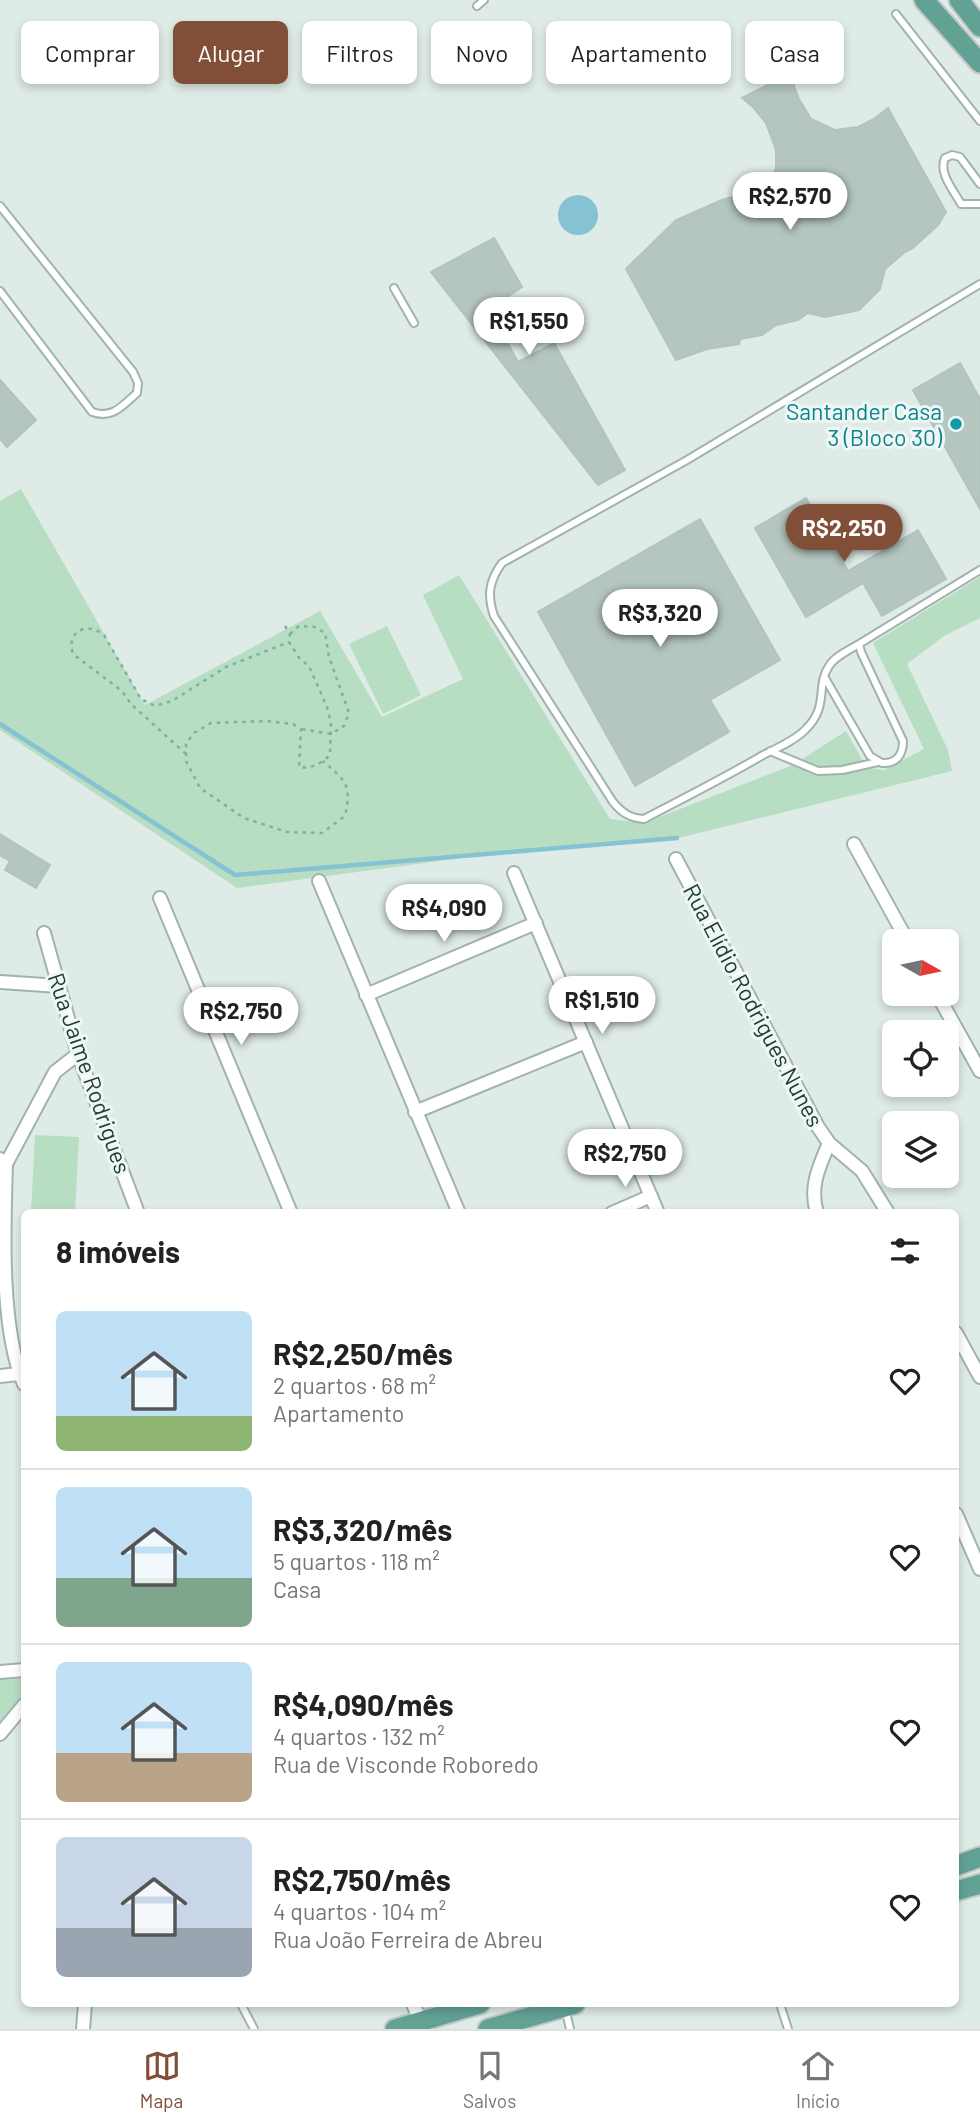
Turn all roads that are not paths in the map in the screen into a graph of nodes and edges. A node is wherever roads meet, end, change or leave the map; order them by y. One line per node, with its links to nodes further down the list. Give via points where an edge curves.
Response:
1 (484, 0): 4 (lane)
2 (959, 0): 6 (main road)
3 (934, 4): 7 (main road)
4 (477, 6)
5 (896, 14): 8 (lane)
6 (980, 27)
7 (980, 63)
8 (980, 121)
9 (980, 184): 10 (lane, via 960,157 945,158 943,172 961,204)
10 (980, 204)
11 (0, 206): 14 (lane, via 133,372 137,393 114,412 92,412)
12 (980, 284): 19 (lane, via 687,460 502,563 494,574 489,589 494,616 621,811 644,818)
13 (394, 288): 15 (lane)
14 (0, 291)
15 (414, 323)
16 (980, 570): 17 (lane)
17 (859, 644): 18 (lane, via 829,664); 20 (lane, via 903,741 903,750 894,761)
18 (824, 677): 19 (lane, via 814,720 803,733); 20 (lane, via 870,756)
19 (771, 751): 20 (lane, via 818,771)
20 (878, 762)
21 (855, 844): 27 (street)
22 (676, 859): 37 (street, Rua Elídio Rodrigues Nunes)
23 (514, 873): 26 (street)
24 (319, 881): 31 (street)
25 (160, 898): 41 (street)
26 (536, 923): 31 (street); 33 (street)
27 (901, 929)
28 (44, 933): 30 (street, Rua Jaime Rodrigues)
29 (0, 982): 30 (street)
30 (59, 986): 34 (street, Rua Jaime Rodrigues)
31 (366, 995): 36 (street)
32 (944, 1006): 35 (street)
33 (586, 1042): 36 (street); 39 (street)
34 (78, 1054): 38 (street, via 55,1072); 40 (street, Rua Jaime Rodrigues)
35 (980, 1071)
36 (415, 1112): 42 (street)
37 (829, 1143): 45 (street, via 813,1185); 46 (street, Rua Elídio Rodrigues Nunes, via 862,1171)
38 (3, 1162): 50 (street, via 2,1285 7,1339)
39 (651, 1196): 43 (street); 44 (street)
40 (136, 1209)
41 (289, 1209)
42 (457, 1209)
43 (621, 1209)
44 (656, 1209)
45 (816, 1209)
46 (886, 1209)
47 (959, 1338): 49 (street)
48 (0, 1376): 50 (street)
49 (980, 1377)
50 (21, 1379)
51 (959, 1521): 52 (street)
52 (980, 1569)
53 (21, 1670): 54 (street)
54 (0, 1672)
55 (21, 1708): 56 (street)
56 (0, 1734)
57 (980, 1857): 58 (main road)
58 (959, 1865)
59 (980, 1884): 60 (main road)
60 (959, 1890)
61 (85, 2007): 68 (street)
62 (243, 2007): 69 (lane)
63 (459, 2007): 67 (main road)
64 (563, 2007): 71 (main road)
65 (570, 2007): 72 (lane)
66 (781, 2007): 73 (lane)
67 (417, 2013): 70 (main road)
68 (83, 2029)
69 (254, 2029)
70 (395, 2029)
71 (488, 2029)
72 (570, 2029)
73 (788, 2029)

